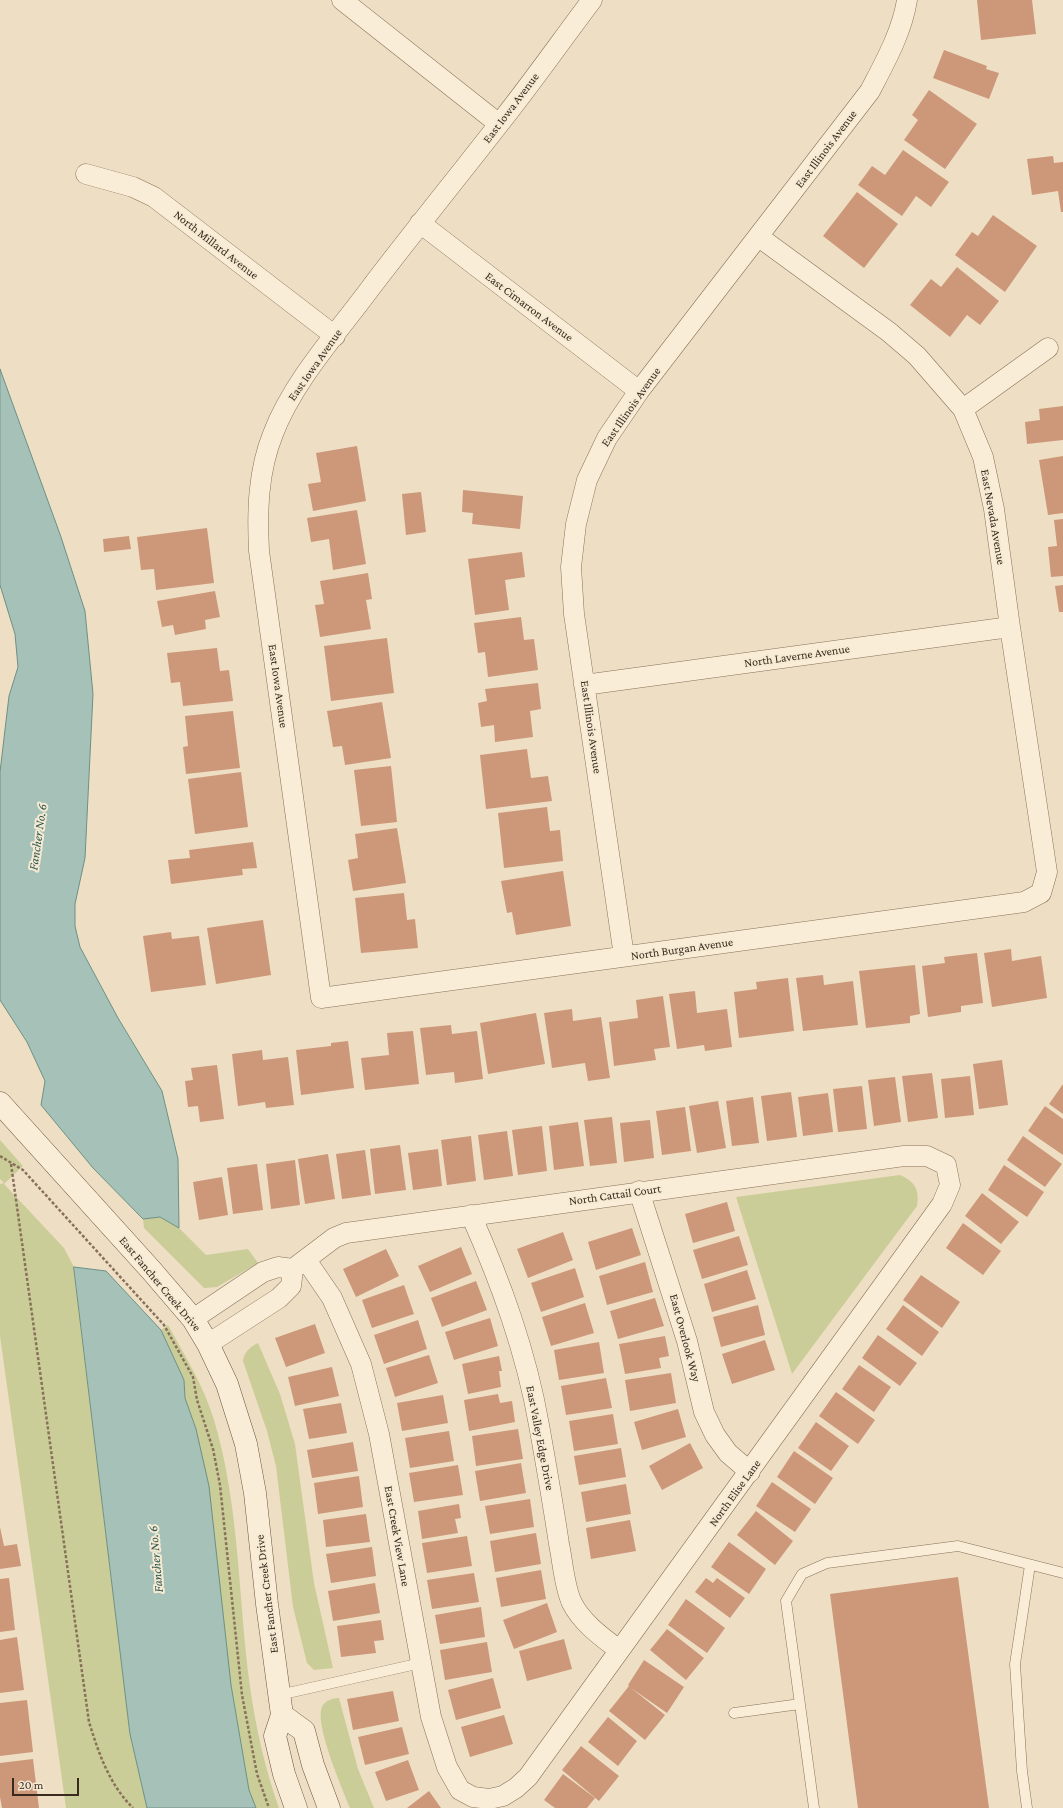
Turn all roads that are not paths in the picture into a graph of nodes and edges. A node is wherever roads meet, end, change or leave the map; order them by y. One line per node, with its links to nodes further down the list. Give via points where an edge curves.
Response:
1 (342, 0): 4 (street)
2 (592, 0): 4 (street, East Iowa Avenue)
3 (907, 0): 7 (street, East Illinois Avenue, via 889,55 870,91)
4 (499, 124): 6 (street, East Iowa Avenue)
5 (86, 174): 8 (street, North Millard Avenue, via 154,197)
6 (420, 224): 8 (street, East Iowa Avenue); 10 (street, East Cimarron Avenue)
7 (759, 237): 10 (street, East Illinois Avenue); 11 (street, East Nevada Avenue, via 906,347 942,382)
8 (335, 336): 16 (street, East Iowa Avenue, via 292,394 272,434 260,480 258,519 259,551)
9 (1048, 348): 11 (street)
10 (639, 391): 13 (street, East Illinois Avenue, via 606,438 587,480 576,524 570,567)
11 (963, 409): 12 (street, East Nevada Avenue, via 983,457 994,509)
12 (1010, 626): 13 (street, North Laverne Avenue); 14 (street, East Nevada Avenue, via 1047,872)
13 (584, 684): 15 (street, East Illinois Avenue)
14 (1041, 893): 15 (street, North Burgan Avenue, via 1024,902)
15 (624, 956): 16 (street, North Burgan Avenue)
16 (320, 998)
17 (0, 1103): 22 (street, East Fancher Creek Drive)
18 (946, 1165): 19 (street, North Cattail Court, via 927,1156 904,1156); 24 (street, North Elise Lane, via 950,1185 942,1204)
19 (639, 1191): 20 (street, North Cattail Court); 24 (street, East Overlook Way, via 687,1341 704,1412 715,1435 728,1453)
20 (471, 1215): 21 (street, North Cattail Court, via 346,1233 334,1238); 27 (street, East Valley Edge Drive, via 496,1273 529,1377 565,1578 572,1603 589,1626)
21 (300, 1265): 22 (street, via 264,1272); 23 (street, via 291,1286 279,1298); 28 (street, East Creek View Lane, via 332,1298 361,1364 379,1434)
22 (193, 1319): 23 (street, East Fancher Creek Drive)
23 (208, 1344): 30 (street, East Fancher Creek Drive, via 227,1384 246,1444 256,1493 267,1604)
24 (750, 1472): 27 (street, North Elise Lane)
25 (1030, 1565): 26 (lane); 29 (lane, via 958,1546 827,1563 802,1574 786,1601); 36 (lane, via 1015,1664)
26 (1063, 1573)
27 (619, 1650): 32 (street, North Elise Lane, via 528,1777 502,1796)
28 (421, 1663): 30 (lane); 32 (street, East Creek View Lane, via 431,1717 447,1767 460,1790 473,1797)
29 (800, 1704): 31 (lane); 35 (lane)
30 (281, 1705): 33 (street, via 275,1736); 34 (street, via 304,1731)
31 (734, 1713)
32 (489, 1799)
33 (296, 1808)
34 (329, 1808)
35 (814, 1808)
36 (1026, 1808)

